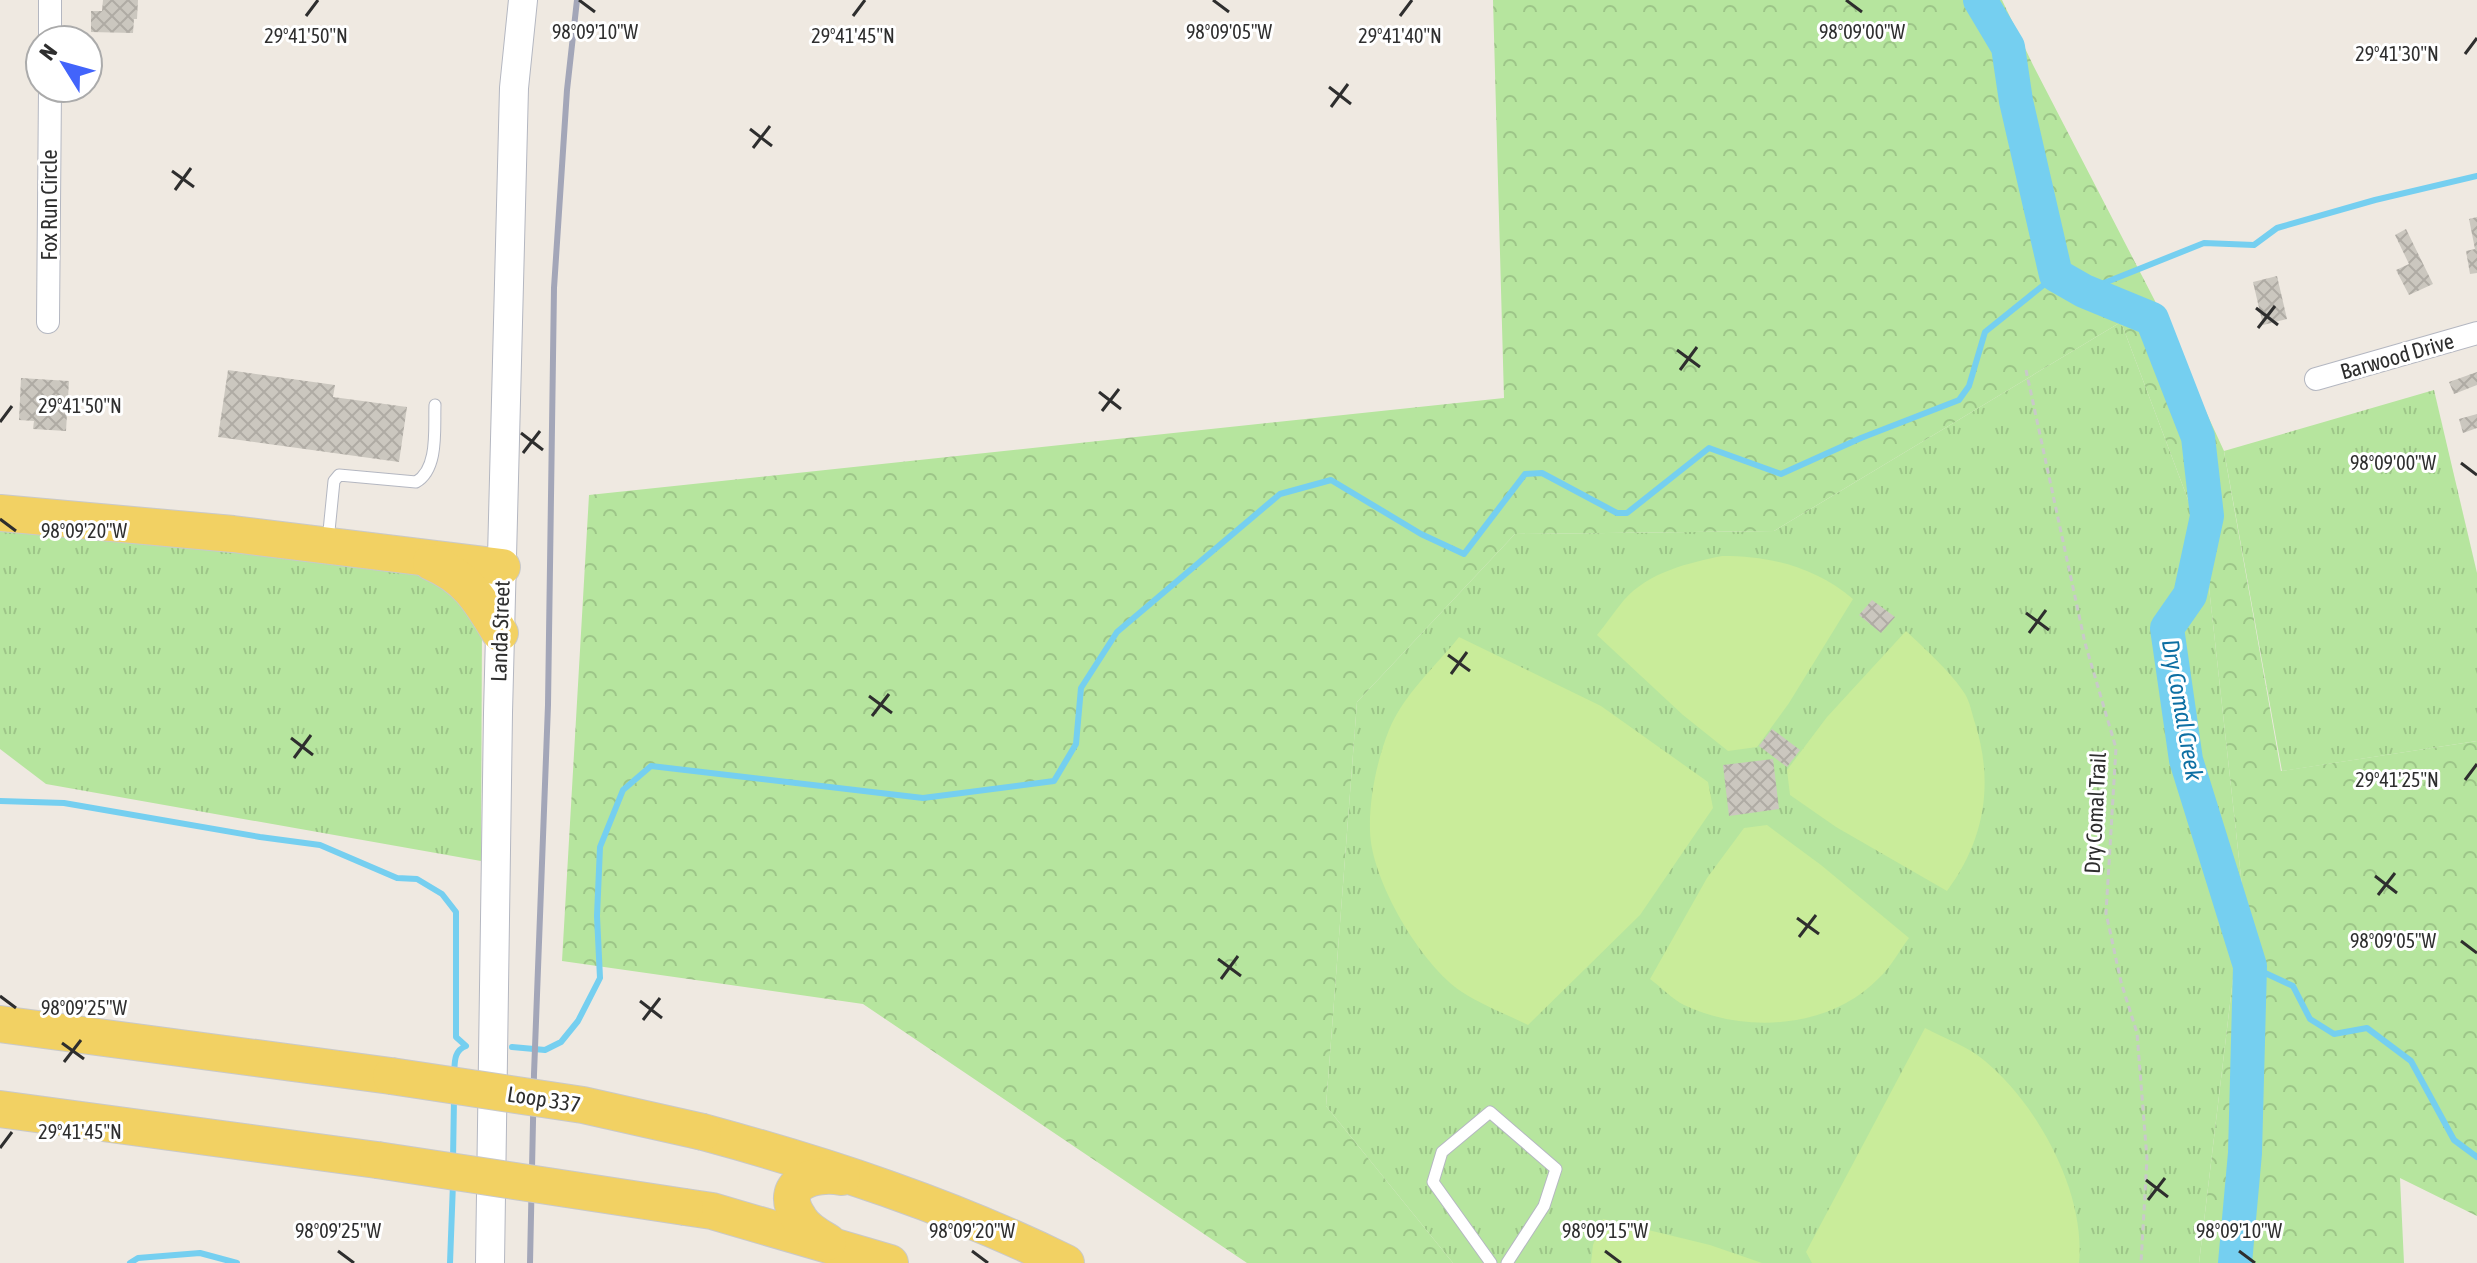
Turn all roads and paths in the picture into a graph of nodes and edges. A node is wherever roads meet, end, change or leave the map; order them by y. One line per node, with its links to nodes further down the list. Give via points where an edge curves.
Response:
1 (50, 0): 3 (street)
2 (523, 0): 13 (street, Landa Street, via 514,88)
3 (50, 24)
4 (50, 104): 5 (street, Fox Run Circle)
5 (48, 322)
6 (2477, 333): 8 (street, Barwood Drive)
7 (2026, 370): 24 (path, Dry Comal Trail, via 2085,643 2116,748 2106,913 2137,1033 2147,1159)
8 (2316, 379)
9 (435, 405): 11 (lane, via 431,464 423,478 416,482 339,475)
10 (0, 513): 11 (main road)
11 (327, 545): 12 (main road)
12 (419, 556): 13 (main road); 14 (main road, via 471,588)
13 (502, 567): 14 (street, Landa Street)
14 (500, 633): 19 (street, Landa Street)
15 (0, 1024): 17 (main road, Loop 337, bridge, via 583,1105 703,1132)
16 (0, 1109): 18 (main road, bridge, via 712,1211)
17 (867, 1181): 18 (main road, via 817,1175 795,1190 800,1221); 21 (main road, Loop 337, via 969,1218)
18 (832, 1245): 20 (main road)
19 (490, 1263)
20 (890, 1263)
21 (1066, 1263)
22 (1491, 1263): 23 (lane, via 1433,1182 1442,1152 1490,1112 1556,1169 1544,1206)
23 (1507, 1263)
24 (2141, 1263)

